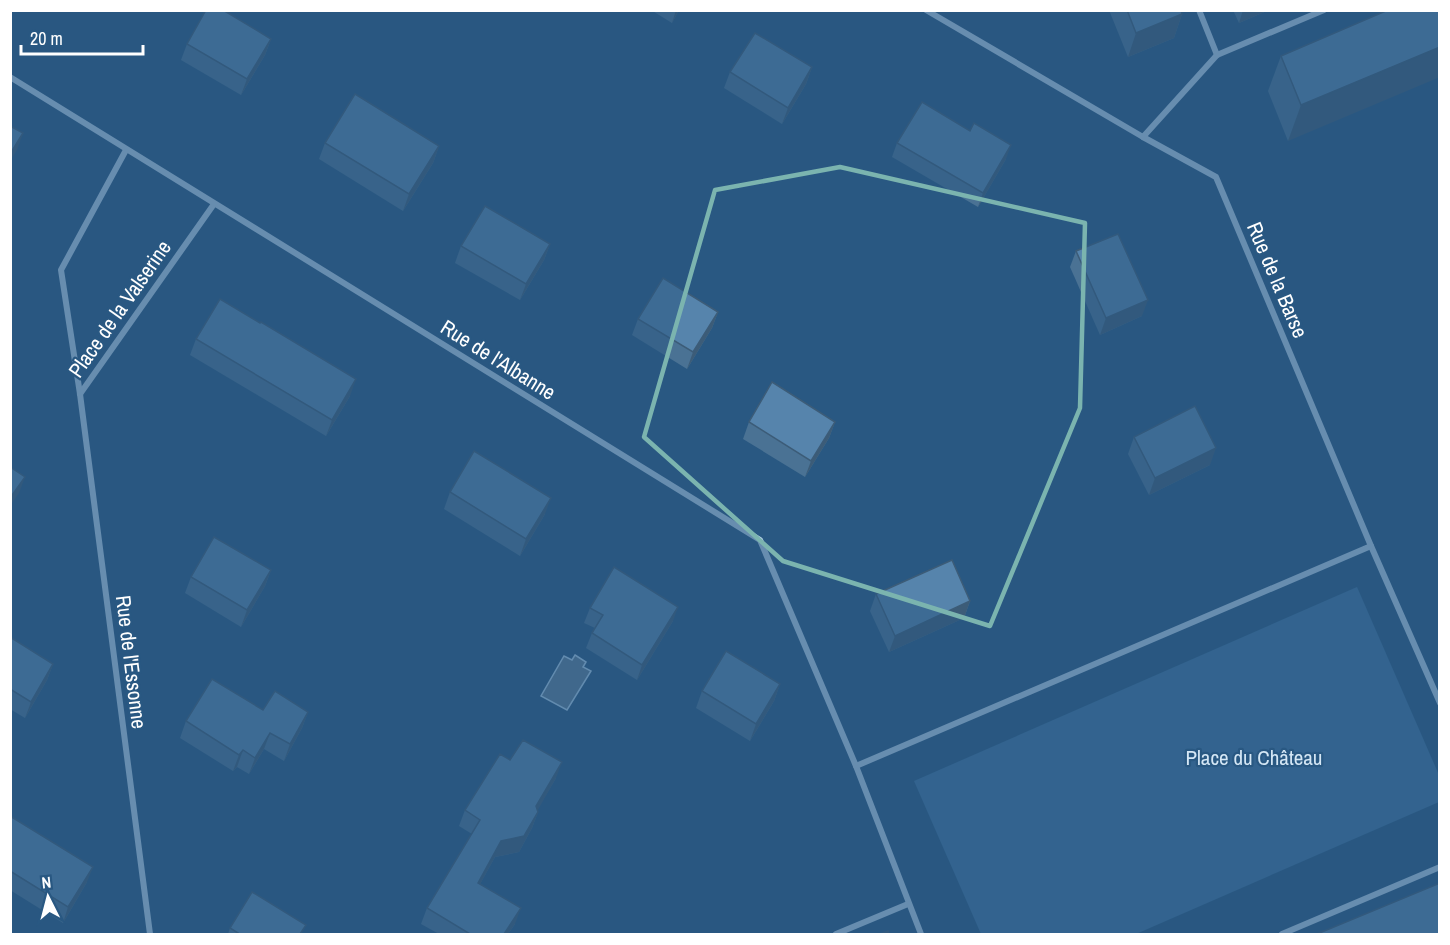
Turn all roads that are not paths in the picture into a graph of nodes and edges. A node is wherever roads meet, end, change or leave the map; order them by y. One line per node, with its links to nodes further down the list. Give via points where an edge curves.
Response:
1 (926, 10): 6 (street, Rue de la Barse)
2 (1198, 10): 4 (street)
3 (1324, 10): 4 (street)
4 (1217, 55): 6 (street)
5 (10, 77): 7 (street, Rue de l'Albanne)
6 (1143, 137): 10 (street, Rue de la Barse, via 1216,177)
7 (126, 150): 8 (street, Rue de l'Albanne); 9 (street, Place de la Valserine, via 61,270)
8 (214, 204): 9 (street, Place de la Valserine); 12 (street, Rue de l'Albanne, via 760,540)
9 (80, 394): 15 (street, Rue de l'Essonne)
10 (1371, 546): 11 (street, Rue de la Barse); 12 (street)
11 (1440, 703)
12 (856, 766): 14 (street)
13 (1440, 867): 18 (street)
14 (908, 904): 16 (street); 17 (street)
15 (150, 934)
16 (837, 934)
17 (921, 934)
18 (1282, 934)

